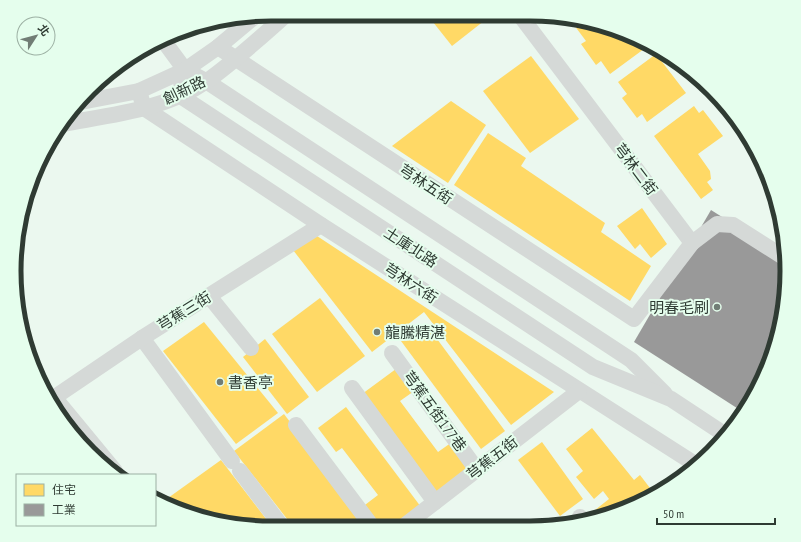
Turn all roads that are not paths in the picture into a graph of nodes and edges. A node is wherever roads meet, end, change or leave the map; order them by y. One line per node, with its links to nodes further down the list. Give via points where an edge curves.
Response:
1 (278, 21): 6 (street, 創新路)
2 (524, 21): 15 (street, 芎林二街)
3 (247, 22): 5 (street, 創新路)
4 (167, 44): 7 (street, 土庫北路)
5 (218, 47): 6 (street, 芎林五街); 7 (street, 創新路)
6 (234, 59): 8 (street, 創新路); 15 (street, 芎林五街, via 634,319)
7 (185, 70): 8 (street, 土庫北路); 9 (street, 創新路); 10 (street)
8 (206, 82): 10 (street, 創新路); 24 (street, 土庫北路, via 631,360)
9 (139, 91): 11 (street, 創新路); 12 (street)
10 (179, 95): 12 (street, 創新路); 24 (street, 土庫北路, via 593,367)
11 (88, 101)
12 (144, 108): 13 (street, 創新路); 14 (street, 芎林六街)
13 (70, 122)
14 (322, 225): 17 (street, 芎蕉三街); 22 (street, 芎林六街)
15 (692, 243): 16 (street, via 717,224 733,225)
16 (779, 255)
17 (210, 296): 18 (street, 芎蕉三街); 19 (street)
18 (142, 338): 23 (street, 芎蕉三街); 32 (street)
19 (251, 348)
20 (392, 353): 30 (street, 芎蕉五街177巷)
21 (352, 388): 31 (street)
22 (579, 391): 29 (street, 芎林六街); 30 (street, 芎蕉五街)
23 (55, 397)
24 (671, 399): 27 (street, 土庫北路)
25 (73, 423): 28 (street)
26 (296, 425): 33 (street)
27 (721, 432)
28 (98, 452)
29 (691, 462)
30 (477, 470): 31 (street, 芎蕉五街)
31 (435, 502): 34 (street, 芎蕉五街)
32 (278, 521)
33 (367, 521)
34 (410, 521)

